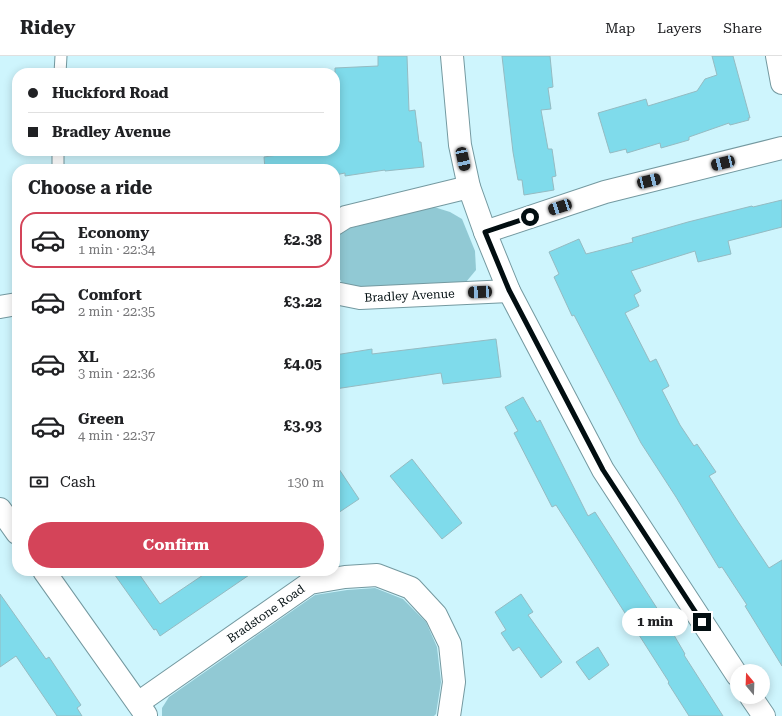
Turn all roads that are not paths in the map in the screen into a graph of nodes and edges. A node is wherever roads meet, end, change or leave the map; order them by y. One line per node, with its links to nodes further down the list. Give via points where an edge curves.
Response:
1 (61, 56): 4 (lane)
2 (452, 56): 7 (street, via 460,146)
3 (777, 56): 5 (street)
4 (60, 68)
5 (782, 84)
6 (782, 148): 9 (street, via 605,192)
7 (469, 187): 8 (street, via 346,217); 9 (street)
8 (340, 221)
9 (485, 232): 10 (street)
10 (509, 290): 11 (street, Bradley Avenue, via 360,298); 17 (street, via 603,470)
11 (340, 294)
12 (12, 305): 13 (street)
13 (0, 307)
14 (0, 509): 15 (street)
15 (12, 526)
16 (48, 576): 19 (street, Bradstone Road)
17 (730, 664)
18 (756, 704): 21 (street)
19 (143, 710): 20 (street, Bradstone Road, via 310,583 378,575 411,588 436,615 450,644 454,682)
20 (449, 716)
21 (764, 716)

